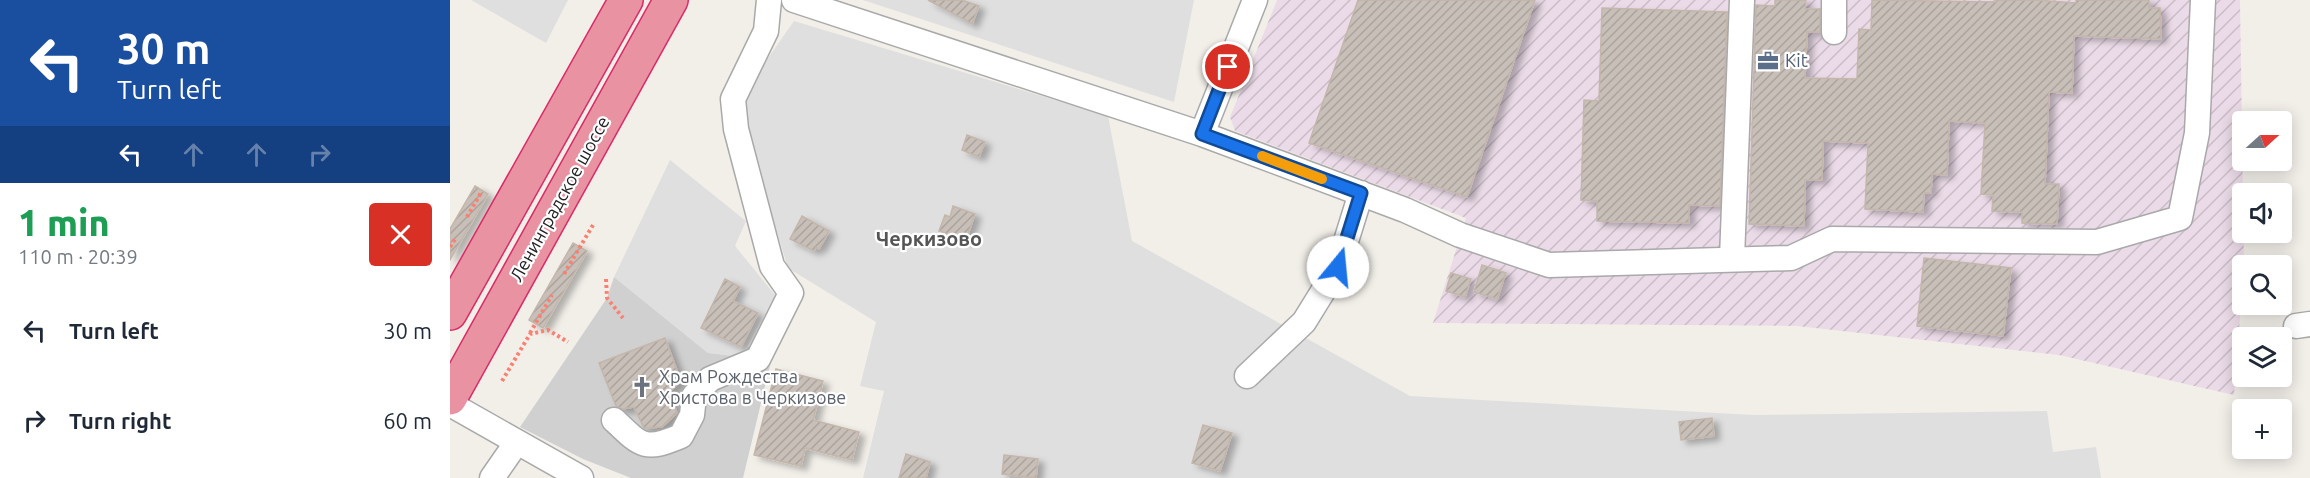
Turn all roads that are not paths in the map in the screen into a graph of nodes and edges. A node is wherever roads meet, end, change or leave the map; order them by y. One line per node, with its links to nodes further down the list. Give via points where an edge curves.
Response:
1 (626, 0): 13 (highway)
2 (671, 0): 15 (highway, Ленинградское шоссе)
3 (769, 0): 17 (street, via 766,31 733,99 736,129 772,266 790,293 758,359 710,380 694,396 692,415 681,436 656,447 635,441)
4 (794, 0): 10 (street)
5 (1255, 0): 10 (street)
6 (1742, 0): 12 (street)
7 (1834, 0): 9 (street)
8 (2203, 0): 12 (street, via 2198,133 2180,218 2097,242 1832,239 1791,258)
9 (1834, 32)
10 (1202, 134): 11 (street)
11 (1361, 193): 12 (street, via 1460,235 1549,265); 14 (street, via 1338,267 1304,322)
12 (1731, 258)
13 (450, 313)
14 (1247, 376)
15 (450, 398)
16 (450, 404): 18 (street)
17 (614, 420)
18 (517, 442): 19 (street); 20 (street)
19 (492, 478)
20 (580, 478)

